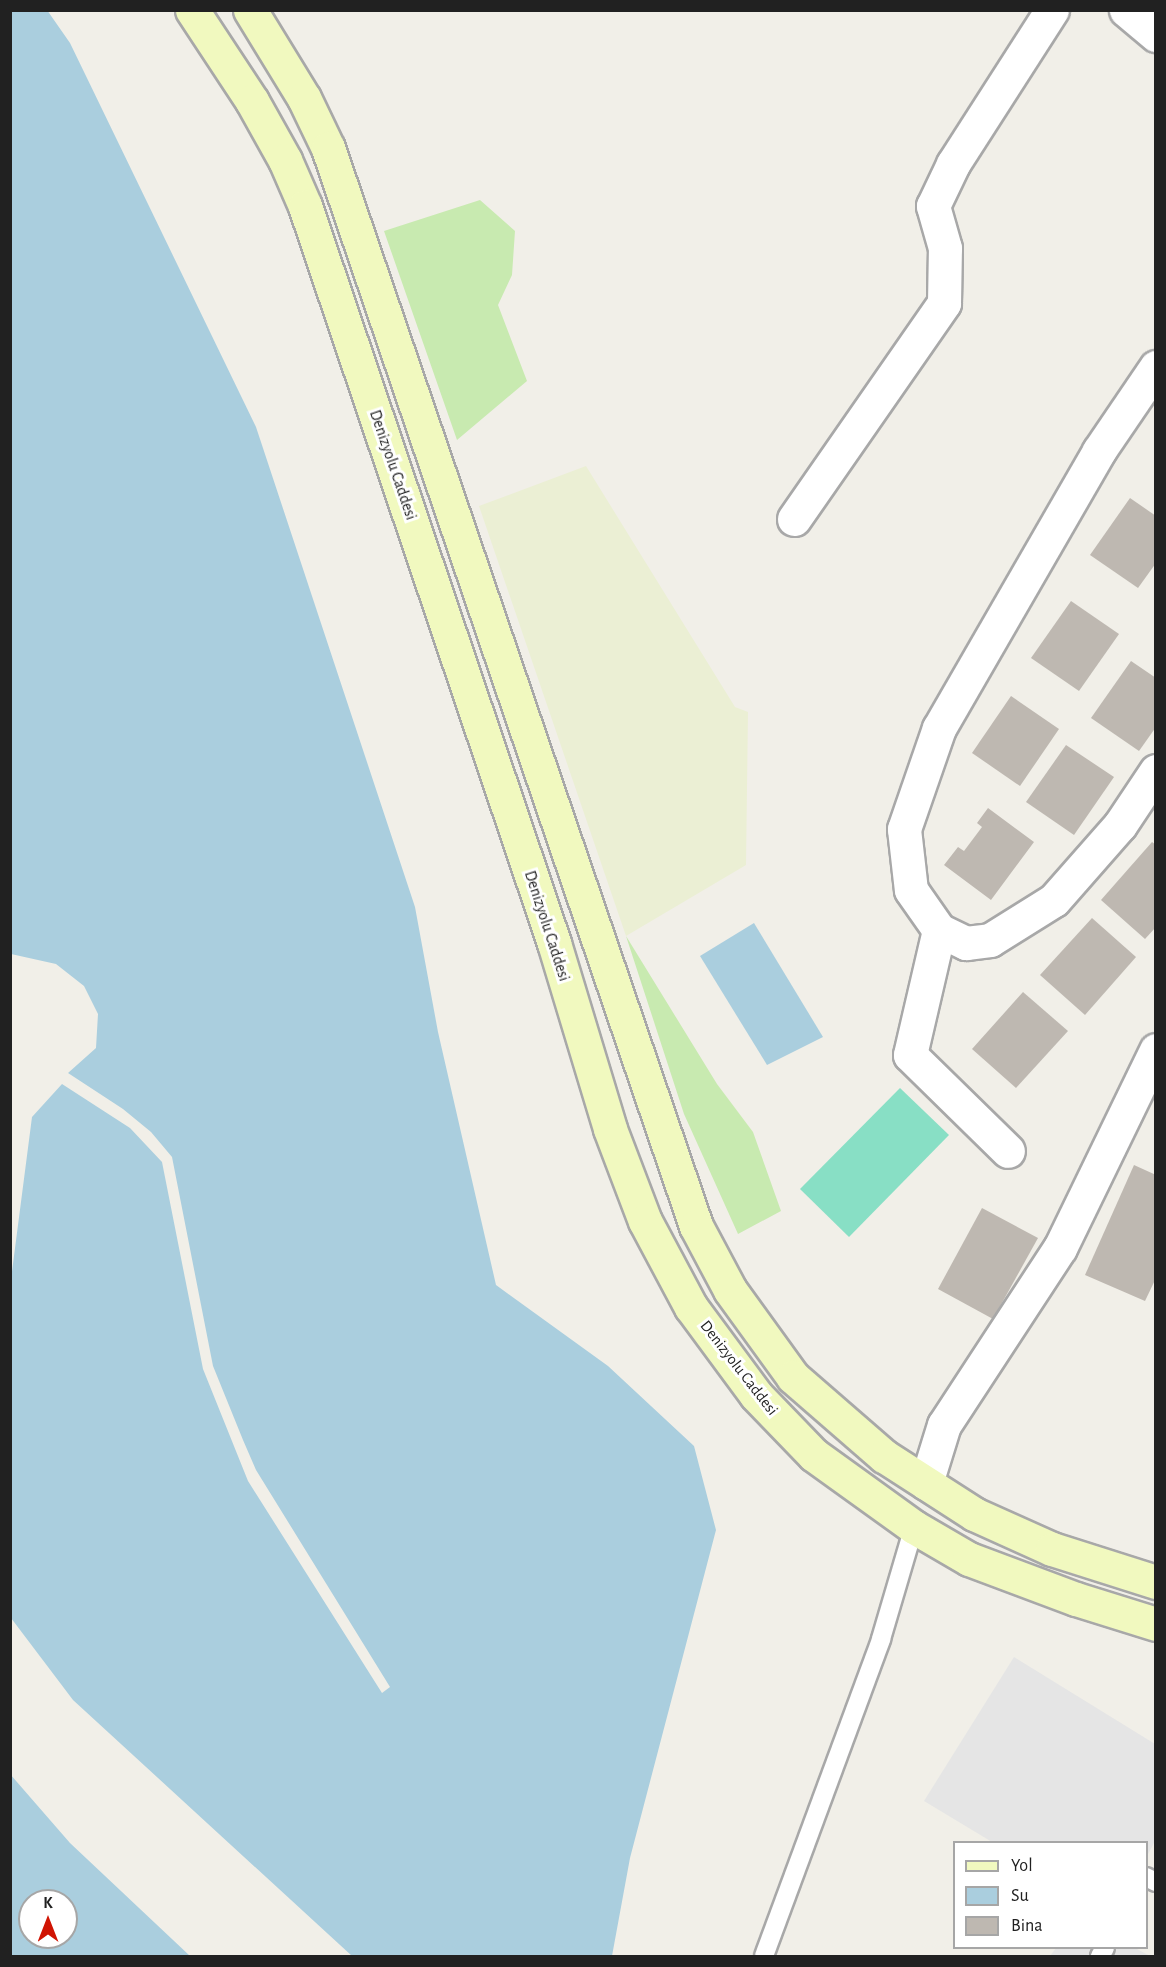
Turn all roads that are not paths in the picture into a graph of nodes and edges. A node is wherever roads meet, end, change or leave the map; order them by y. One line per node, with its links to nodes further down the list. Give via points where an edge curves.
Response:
1 (192, 10): 13 (street, Denizyolu Caddesi, via 252,101 305,206 554,943 610,1129 645,1221 692,1307 756,1395 814,1455)
2 (250, 10): 12 (street, via 304,98 328,148 696,1226 730,1290 793,1377 884,1456)
3 (1052, 10): 7 (street, via 953,164 933,206 945,248 944,303)
4 (1126, 10): 5 (street)
5 (1155, 35)
6 (1155, 367): 9 (street, via 1099,451 939,728 904,829 911,891)
7 (794, 519)
8 (1155, 771): 9 (street, via 1120,825 1054,900 990,940 966,943)
9 (939, 930): 11 (street, via 910,1055)
10 (1155, 1050): 12 (street, via 1060,1248 944,1425)
11 (1008, 1151)
12 (926, 1483): 13 (street); 14 (street, via 975,1514 1052,1549)
13 (914, 1527): 15 (street, Denizyolu Caddesi, via 969,1559); 16 (lane, via 881,1639)
14 (1155, 1582)
15 (1155, 1624)
16 (764, 1956)

